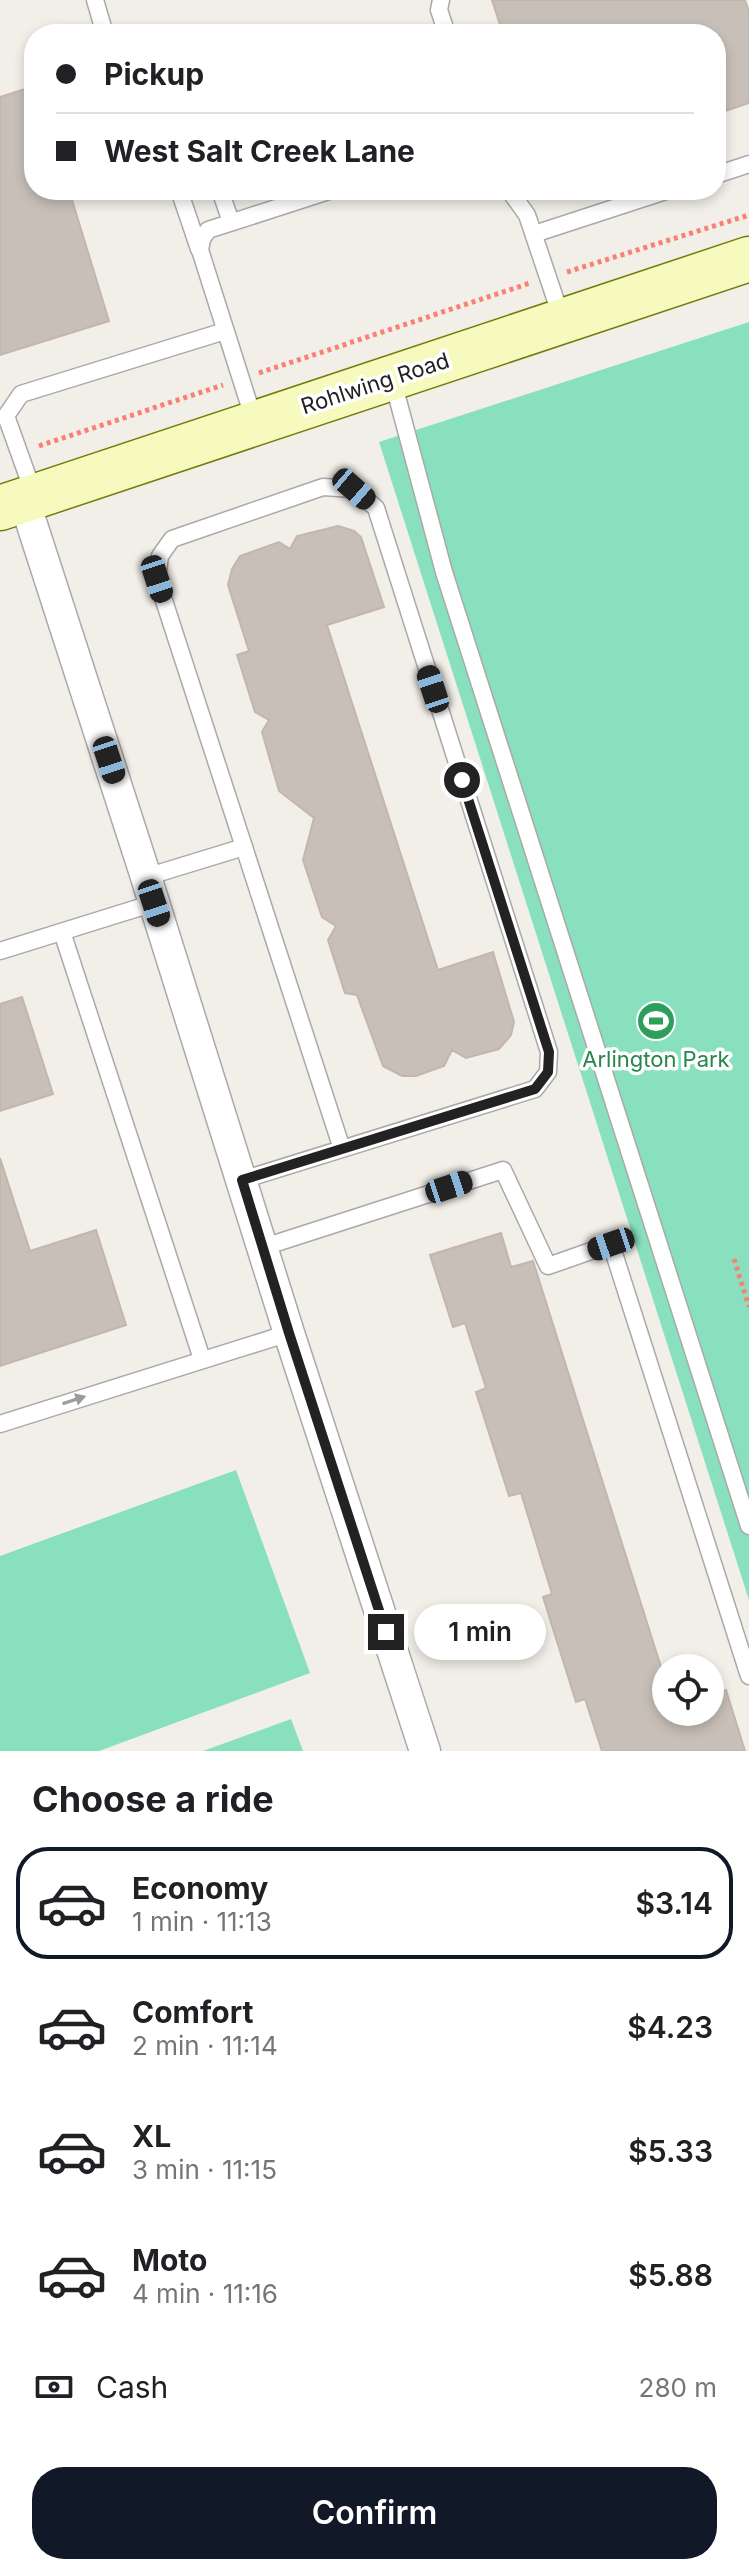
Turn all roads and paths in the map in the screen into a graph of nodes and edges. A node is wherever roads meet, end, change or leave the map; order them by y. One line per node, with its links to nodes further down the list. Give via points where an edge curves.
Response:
1 (95, 0): 3 (lane)
2 (441, 0): 4 (lane)
3 (102, 24)
4 (444, 24)
5 (749, 164): 6 (lane)
6 (726, 172)
7 (182, 200): 15 (lane)
8 (223, 200): 13 (lane)
9 (300, 200): 13 (lane)
10 (516, 200): 14 (lane)
11 (638, 200): 14 (lane)
12 (749, 215): 17 (path)
13 (231, 222): 15 (lane, via 208,230)
14 (534, 234): 17 (lane)
15 (200, 250): 19 (lane)
16 (749, 259): 18 (main road, Rohlwing Road)
17 (548, 278): 18 (lane); 21 (path)
18 (562, 321): 20 (main road, Rohlwing Road)
19 (225, 331): 21 (lane); 23 (lane, via 21,394 6,416)
20 (392, 378): 22 (main road, Rohlwing Road); 37 (lane, via 444,572)
21 (240, 380): 22 (lane); 23 (path)
22 (255, 423): 24 (main road, Rohlwing Road)
23 (19, 452): 24 (lane)
24 (20, 502): 26 (street)
25 (244, 847): 26 (lane); 29 (lane); 29 (lane, via 157,579 160,556 172,539 323,487 354,489 376,508 549,1052 548,1072 535,1089)
26 (150, 890): 27 (lane); 30 (street)
27 (62, 932): 28 (lane); 35 (lane)
28 (0, 951)
29 (342, 1149): 30 (lane)
30 (242, 1180): 31 (street)
31 (264, 1247): 34 (street); 38 (lane, via 503,1170 548,1266 611,1244)
32 (734, 1259): 33 (path)
33 (749, 1307)
34 (289, 1333): 35 (lane); 39 (street)
35 (202, 1359): 36 (lane, one-way to 35)
36 (0, 1424)
37 (749, 1526)
38 (749, 1676)
39 (425, 1751)

